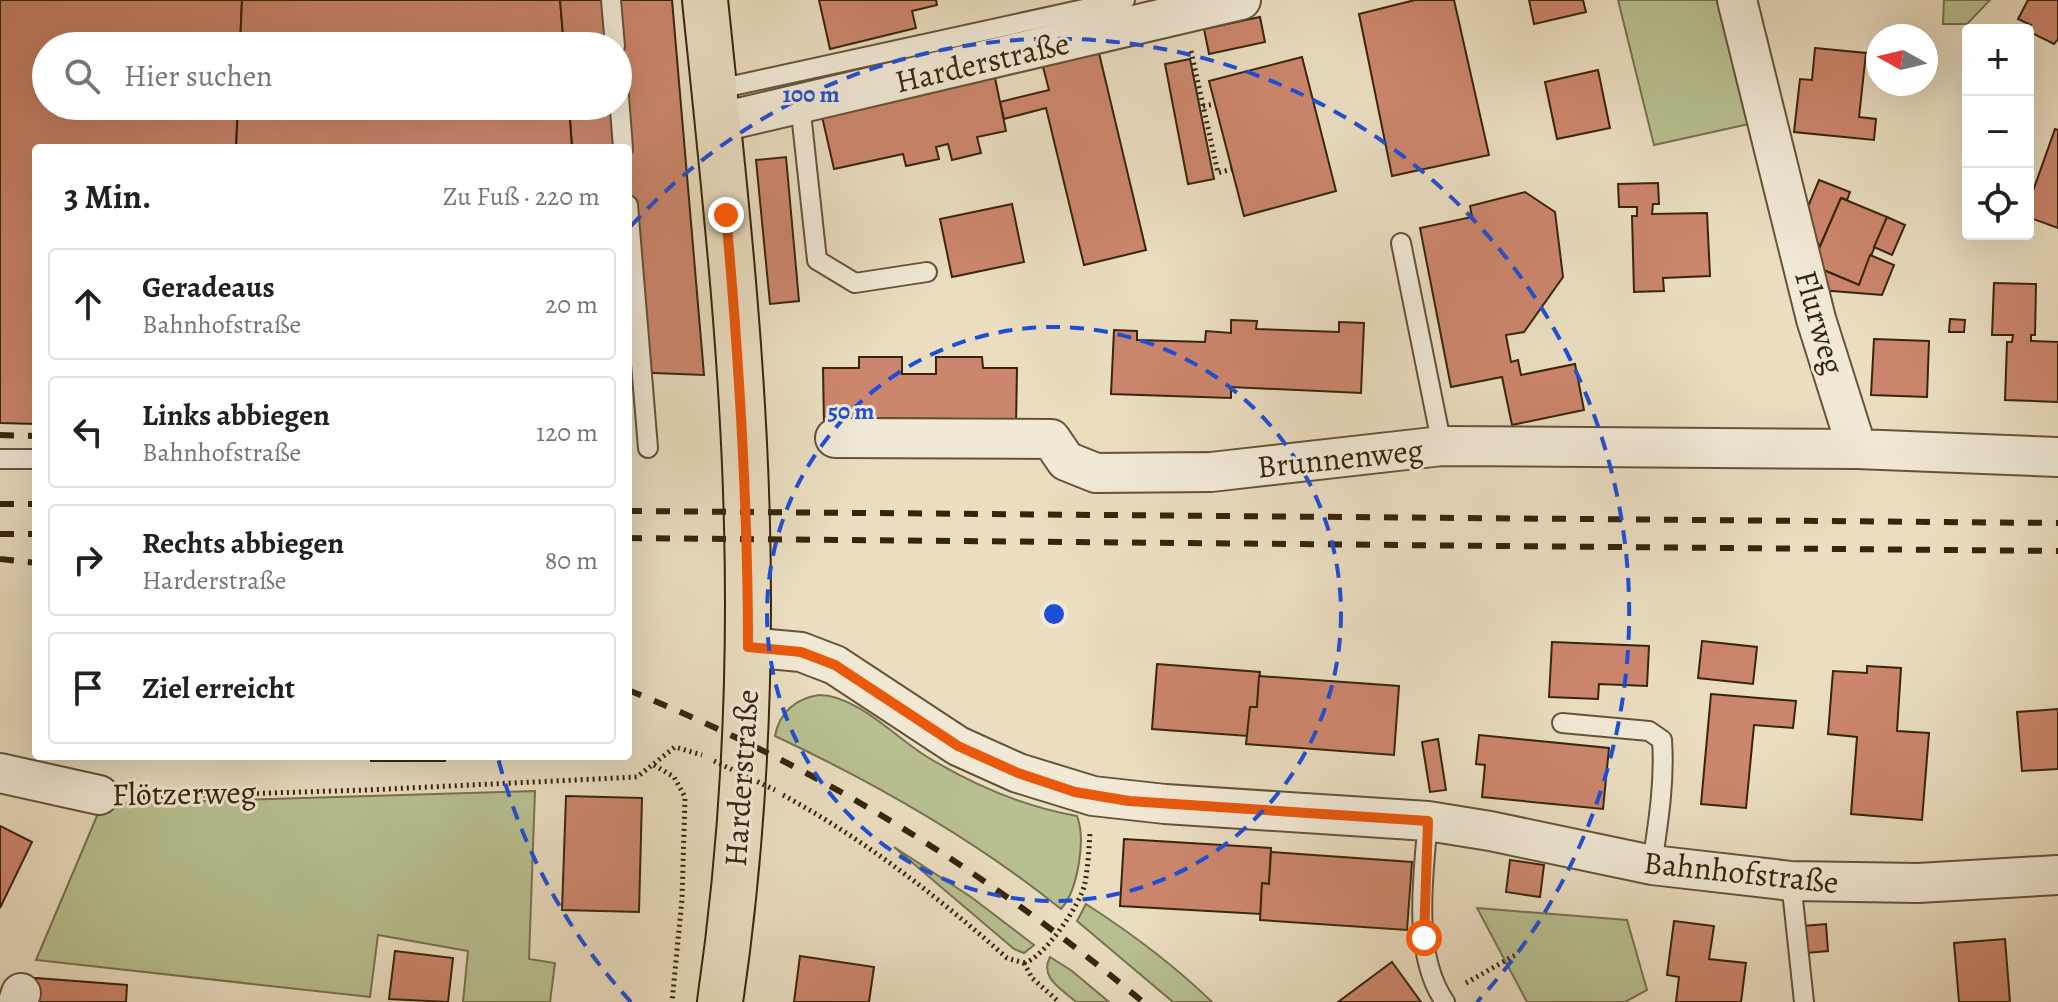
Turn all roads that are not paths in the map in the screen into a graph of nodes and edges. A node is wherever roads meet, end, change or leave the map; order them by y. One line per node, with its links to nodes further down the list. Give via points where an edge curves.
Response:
1 (611, 0): 6 (lane)
2 (705, 0): 8 (main road, Harderstraße)
3 (1125, 0): 8 (lane, Harderstraße)
4 (1241, 0): 7 (street, Harderstraße)
5 (1737, 0): 17 (street, Flurweg, via 1816,319)
6 (614, 32)
7 (800, 104): 8 (street, Harderstraße); 13 (lane, via 817,260 855,283)
8 (716, 107): 21 (main road, Harderstraße, via 737,346)
9 (621, 120): 10 (lane)
10 (623, 144)
11 (1401, 243): 15 (lane)
12 (632, 254): 16 (lane)
13 (927, 272)
14 (835, 438): 15 (street, Brunnenweg, via 1051,439 1066,461 1096,473 1211,472)
15 (1442, 446): 17 (street, Brunnenweg)
16 (648, 448)
17 (1857, 449): 18 (street)
18 (2058, 457)
19 (0, 459): 20 (lane)
20 (32, 459)
21 (748, 647): 25 (street, Bahnhofstraße, via 786,649 825,661 958,746 1018,773 1093,796); 30 (main road, Harderstraße, via 741,804)
22 (1562, 723): 26 (lane, via 1649,731 1662,740)
23 (0, 773): 24 (street, Flötzerweg)
24 (99, 795)
25 (1428, 821): 26 (street, Bahnhofstraße); 29 (lane, via 1424,938 1431,976)
26 (1652, 865): 28 (street, Bahnhofstraße)
27 (2058, 875): 28 (street, Bahnhofstraße, via 1903,883)
28 (1791, 881): 31 (lane)
29 (1443, 1000)
30 (720, 1002)
31 (1804, 1002)

